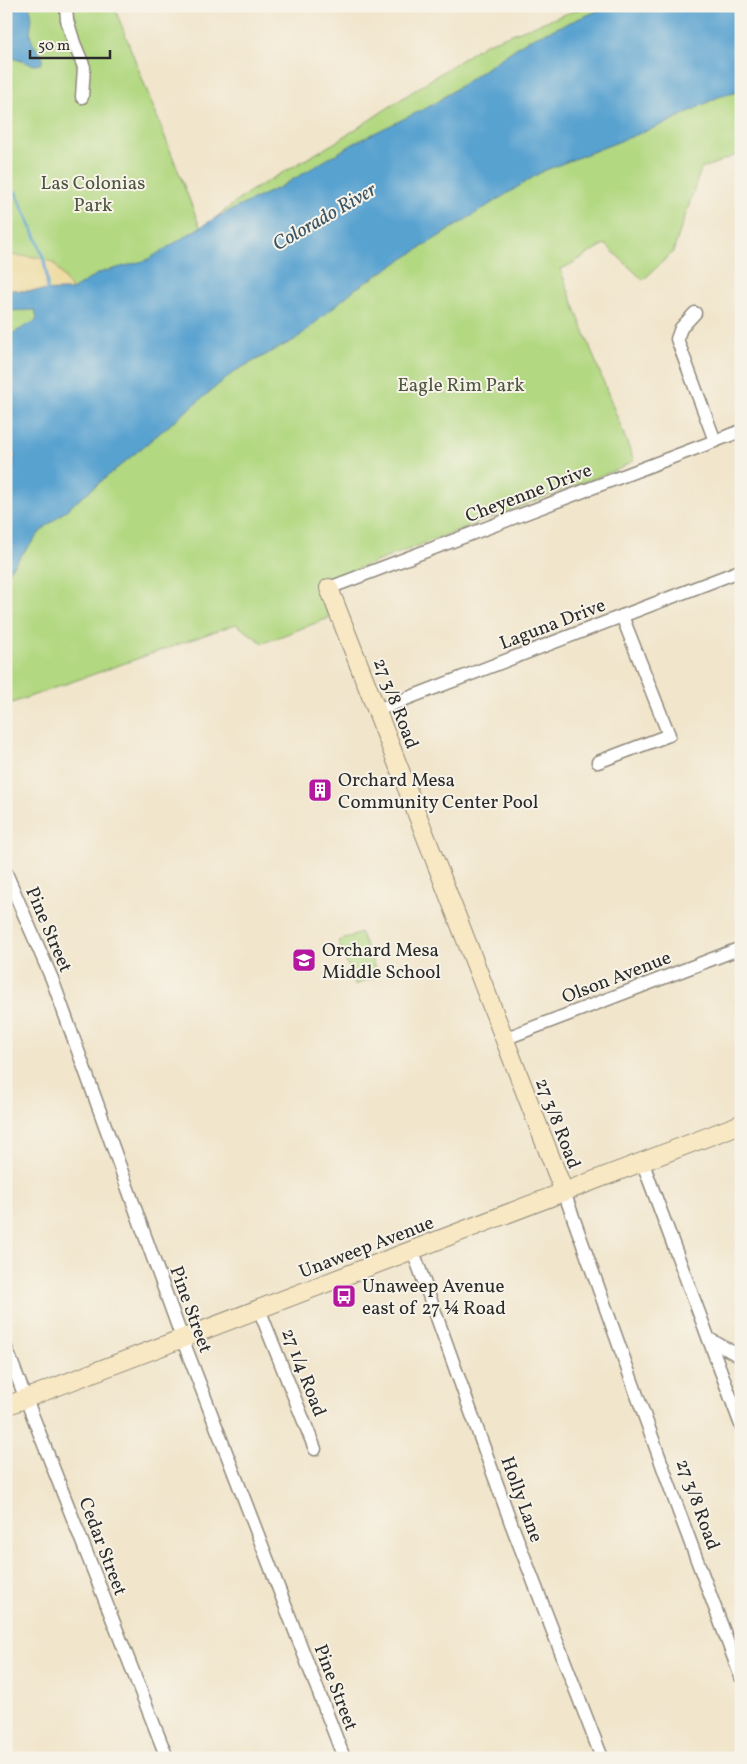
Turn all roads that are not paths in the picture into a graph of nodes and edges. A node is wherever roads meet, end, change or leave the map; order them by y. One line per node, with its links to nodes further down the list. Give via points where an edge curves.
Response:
1 (66, 6): 2 (street, via 67,20 84,66)
2 (82, 97)
3 (695, 313): 5 (street, via 681,328 677,339)
4 (741, 431): 5 (street, Cheyenne Drive)
5 (715, 441): 7 (street, Cheyenne Drive)
6 (741, 572): 8 (street, Laguna Drive)
7 (330, 588): 9 (main road, 27 3/8 Road)
8 (622, 616): 9 (street, Laguna Drive); 10 (street, via 669,735)
9 (376, 710): 13 (main road, 27 3/8 Road)
10 (598, 762)
11 (6, 873): 19 (street, Pine Street, via 52,979)
12 (741, 948): 13 (street, Olson Avenue)
13 (504, 1039): 16 (main road, 27 3/8 Road)
14 (741, 1124): 15 (main road, Unaweep Avenue)
15 (642, 1161): 16 (main road, Unaweep Avenue); 20 (street)
16 (564, 1192): 17 (main road, Unaweep Avenue); 27 (street, 27 3/8 Road)
17 (413, 1251): 18 (main road, Unaweep Avenue); 30 (street, Holly Lane, via 511,1523)
18 (259, 1309): 19 (main road, Unaweep Avenue); 26 (street, 27 1/4 Road)
19 (182, 1338): 23 (main road, Unaweep Avenue); 29 (street, Pine Street)
20 (709, 1339): 22 (street); 25 (street)
21 (6, 1348): 23 (street, Cedar Street)
22 (741, 1357)
23 (26, 1398): 24 (main road, Unaweep Avenue); 28 (street, Cedar Street)
24 (6, 1406)
25 (740, 1419)
26 (315, 1449)
27 (741, 1677)
28 (167, 1758)
29 (344, 1758)
30 (602, 1758)

